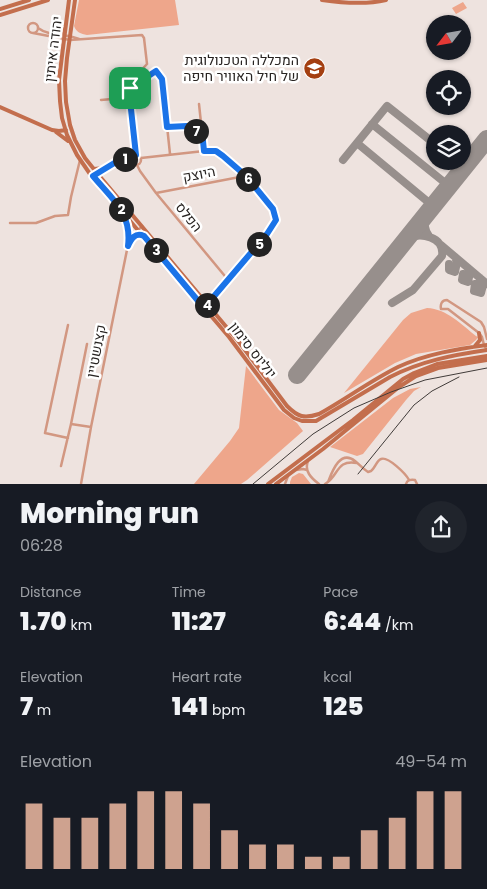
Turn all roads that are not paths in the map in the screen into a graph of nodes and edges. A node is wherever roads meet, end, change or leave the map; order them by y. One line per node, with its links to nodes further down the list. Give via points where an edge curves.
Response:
1 (29, 0): 7 (street)
2 (48, 0): 8 (street)
3 (322, 0): 4 (street, via 344,3)
4 (386, 0)
5 (69, 1): 9 (street, יהודה איתין)
6 (76, 1): 14 (street, יהודה איתין)
7 (0, 9)
8 (0, 15)
9 (66, 27): 12 (street); 13 (street, יהודה איתין)
10 (38, 28): 11 (street); 11 (street, via 36,23 30,24 28,29); 12 (street)
11 (33, 33): 13 (street)
12 (58, 34): 13 (street)
13 (64, 37): 14 (street); 18 (street, יהודה איתין, via 59,80)
14 (70, 38): 15 (street, via 139,34 144,38 147,64 120,93 112,99); 20 (street, יהודה איתין, via 65,92)
15 (101, 100)
16 (199, 104): 23 (street)
17 (0, 107): 21 (street)
18 (62, 118): 21 (street, via 62,125); 22 (street, יהודה איתין)
19 (167, 127): 23 (street, via 187,126 190,131); 26 (street); 27 (street, via 162,79 156,71 129,91)
20 (71, 129): 22 (street); 32 (street, יוליוס סימון)
21 (53, 130): 22 (street); 24 (street)
22 (65, 130): 24 (street, יוליוס סימון)
23 (202, 131): 25 (street)
24 (72, 146): 30 (street, יוליוס סימון)
25 (204, 151): 26 (street); 36 (street, via 216,151)
26 (170, 154): 28 (street)
27 (136, 155): 28 (street); 29 (street)
28 (141, 158): 31 (street)
29 (131, 159): 31 (street); 33 (street)
30 (80, 160): 35 (street, יוליוס סימון); 39 (street, via 68,215 36,223)
31 (137, 165): 37 (street, הפלס)
32 (92, 168): 33 (street); 34 (street, יוליוס סימון)
33 (104, 168): 34 (street)
34 (97, 173): 35 (street); 40 (street, יוליוס סימון)
35 (93, 176): 38 (street, יוליוס סימון)
36 (246, 176): 37 (street, היוצק); 45 (street, via 273,209 276,220)
37 (156, 193): 45 (street, הפלס)
38 (122, 210): 41 (street, יוליוס סימון); 44 (street, via 128,226)
39 (10, 223)
40 (142, 226): 41 (street, קצנשטיין); 47 (street, יוליוס סימון)
41 (138, 230): 42 (street, יוליוס סימון); 43 (street, קצנשטיין)
42 (144, 236): 43 (street); 48 (street, יוליוס סימון)
43 (130, 239): 44 (street, קצנשטיין)
44 (128, 246): 61 (street, קצנשטיין)
45 (228, 281): 46 (street)
46 (213, 299): 47 (street); 48 (street); 49 (street)
47 (204, 300): 48 (street, יוליוס סימון)
48 (206, 306): 49 (street, יוליוס סימון); 55 (street, יוליוס סימון, via 284,410 302,422 319,420 390,376 413,366)
49 (213, 311): 54 (street, יוליוס סימון, via 286,406 302,417 319,414 410,362)
50 (68, 325): 62 (street, via 45,433)
51 (479, 333): 52 (street, via 448,309 441,309 442,302 447,300 481,322); 54 (street, via 480,340); 55 (street)
52 (487, 339)
53 (87, 344): 60 (street)
54 (474, 347): 55 (street, יוליוס סימון)
55 (486, 347)
56 (487, 356): 58 (street, via 447,362)
57 (487, 360): 58 (street)
58 (428, 369): 59 (street)
59 (374, 405): 63 (street); 71 (street)
60 (71, 424): 61 (street); 62 (street)
61 (91, 427): 70 (street, קצנשטיין)
62 (68, 438): 64 (street)
63 (309, 460): 65 (street); 66 (street)
64 (61, 466)
65 (295, 470): 66 (street); 67 (street)
66 (307, 470): 74 (street)
67 (290, 474): 72 (street); 73 (street)
68 (409, 480): 69 (street, via 386,459 379,460 368,472 349,458 342,459); 75 (street); 76 (street, via 415,480)
69 (327, 483)
70 (81, 484)
71 (268, 484)
72 (276, 484)
73 (285, 484)
74 (319, 484)
75 (406, 484)
76 (417, 484)

